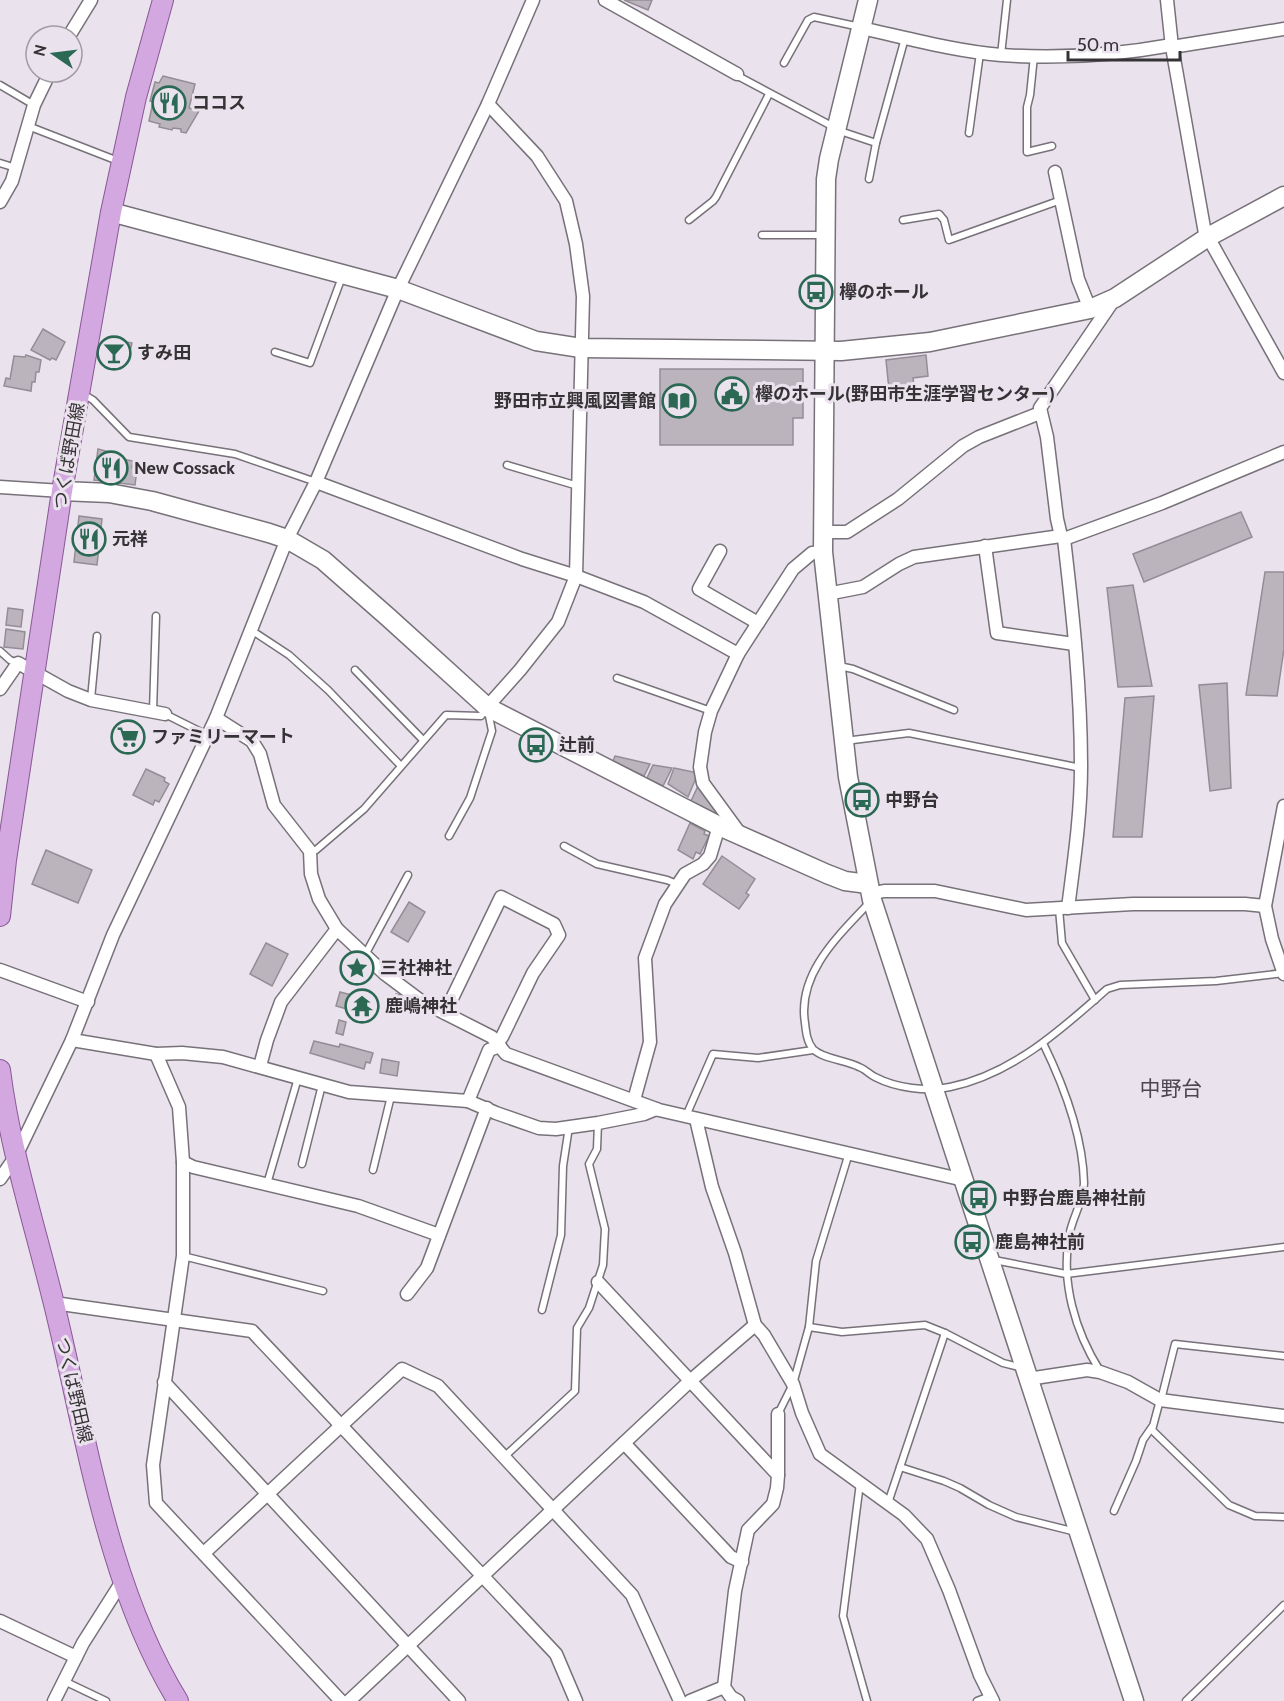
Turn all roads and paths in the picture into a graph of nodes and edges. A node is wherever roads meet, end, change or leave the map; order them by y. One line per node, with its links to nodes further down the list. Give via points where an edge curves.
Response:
1 (91, 0): 8 (street)
2 (164, 0): 28 (main road, つくば野田線)
3 (533, 0): 21 (street)
4 (605, 0): 17 (street)
5 (868, 0): 9 (street)
6 (1007, 0): 14 (lane)
7 (1167, 0): 12 (street)
8 (76, 24)
9 (861, 28): 11 (street); 16 (lane, via 814,17 808,20); 24 (street)
10 (1284, 29): 12 (street)
11 (905, 38): 13 (street); 26 (lane)
12 (1172, 46): 15 (street, via 1131,53); 41 (street)
13 (980, 52): 14 (street); 25 (lane)
14 (1001, 55): 15 (street)
15 (1034, 56): 27 (lane, via 1027,107 1027,152)
16 (784, 63)
17 (737, 74): 20 (lane)
18 (44, 84): 22 (street)
19 (0, 85): 22 (lane)
20 (769, 94): 24 (lane); 37 (lane, via 713,201)
21 (488, 104): 43 (street); 46 (street, via 537,156 566,201 582,296)
22 (34, 105): 23 (street)
23 (28, 126): 28 (lane); 30 (street)
24 (836, 127): 26 (lane); 40 (street, via 826,179)
25 (969, 133)
26 (876, 143): 32 (lane)
27 (1052, 146)
28 (122, 162): 36 (main road, つくば野田線)
29 (0, 163): 30 (lane)
30 (16, 168): 35 (street)
31 (1054, 172): 34 (street)
32 (869, 179)
33 (1284, 196): 41 (street)
34 (1061, 200): 38 (lane, via 949,240 939,214); 45 (street, via 1078,279)
35 (0, 202)
36 (111, 212): 42 (street); 50 (main road, つくば野田線)
37 (689, 220)
38 (903, 220)
39 (762, 235): 40 (lane)
40 (826, 235): 47 (street)
41 (1207, 238): 44 (street); 49 (street)
42 (344, 274): 43 (street); 48 (lane, via 310,363)
43 (398, 289): 46 (street, via 536,341); 54 (street)
44 (1115, 298): 45 (street); 51 (street)
45 (1090, 309): 47 (street, via 930,342)
46 (581, 348): 47 (street); 55 (street)
47 (824, 351): 58 (street)
48 (275, 352)
49 (1284, 373)
50 (80, 392): 54 (lane, via 129,437 235,454); 57 (main road, つくば野田線)
51 (1040, 412): 58 (street, via 963,446 898,499 847,532); 59 (street)
52 (1284, 452): 59 (street, via 1162,503)
53 (507, 465): 55 (lane)
54 (316, 482): 60 (street); 64 (street)
55 (578, 486): 64 (street)
56 (0, 487): 57 (street)
57 (62, 491): 60 (street, via 109,493 152,501); 74 (main road, つくば野田線)
58 (822, 532): 63 (street)
59 (1063, 538): 61 (street); 70 (street)
60 (287, 539): 68 (street); 79 (street, via 323,560)
61 (985, 546): 65 (street, via 914,557 863,587); 70 (street, via 997,633)
62 (720, 551): 67 (street, via 699,589)
63 (823, 552): 65 (street); 67 (street, via 812,553 793,568)
64 (576, 576): 72 (street, via 644,602); 79 (street, via 558,622)
65 (827, 594): 73 (street)
66 (156, 615): 82 (lane)
67 (758, 622): 72 (street)
68 (251, 630): 83 (street); 87 (lane, via 289,655)
69 (97, 636): 78 (lane)
70 (1074, 644): 88 (street)
71 (0, 651): 74 (lane)
72 (738, 654): 81 (street)
73 (836, 666): 80 (lane, via 853,669); 86 (street)
74 (27, 667): 77 (street); 78 (street); 101 (main road, つくば野田線)
75 (355, 670): 85 (lane)
76 (617, 678): 81 (lane)
77 (0, 689)
78 (91, 700): 82 (street)
79 (487, 707): 85 (lane, via 481,716 446,715); 90 (street); 91 (lane, via 492,731 470,798)
80 (954, 710)
81 (711, 711): 92 (street, via 700,767 703,783)
82 (159, 713): 84 (lane)
83 (216, 718): 84 (street); 94 (street, via 252,741 260,754 274,805)
84 (208, 736): 107 (street, via 113,935)
85 (423, 740): 87 (lane)
86 (844, 741): 88 (lane, via 909,733); 98 (street)
87 (401, 766): 94 (lane, via 364,809)
88 (1081, 768): 100 (street, via 1076,848)
89 (1284, 806): 95 (street)
90 (719, 826): 92 (street); 97 (street, via 710,856)
91 (448, 836)
92 (742, 836): 98 (street)
93 (564, 846): 97 (lane, via 597,864)
94 (310, 851): 102 (street, via 311,874 319,899)
95 (1280, 851): 99 (street)
96 (408, 875): 103 (lane)
97 (677, 884): 120 (street, via 665,904 645,958 650,1042)
98 (870, 893): 100 (street, via 935,891 1026,909); 112 (lane, via 811,976 804,998 804,1020); 118 (street)
99 (1265, 906): 100 (street, via 1133,904); 105 (street)
100 (1064, 908): 106 (lane, via 1062,943)
101 (0, 916)
102 (337, 929): 103 (street); 114 (street, via 281,1002)
103 (364, 954): 108 (street, via 385,975)
104 (0, 970): 107 (street)
105 (1284, 974): 106 (lane, via 1120,985 1107,989)
106 (1095, 1000): 110 (lane)
107 (88, 1002): 109 (street)
108 (445, 1013): 111 (street, via 492,1037); 111 (street, via 501,897 554,924 559,934 533,973)
109 (72, 1040): 113 (street); 127 (street)
110 (1043, 1043): 118 (lane, via 995,1072); 139 (lane, via 1079,1138 1084,1185 1069,1235)
111 (498, 1044): 120 (street, via 506,1054); 121 (street, via 489,1050)
112 (813, 1050): 118 (lane, via 843,1059 888,1082); 124 (lane, via 759,1058 713,1054)
113 (156, 1053): 114 (street, via 223,1058); 129 (street, via 179,1107)
114 (260, 1066): 116 (street)
115 (0, 1070): 127 (main road, つくば野田線)
116 (298, 1077): 117 (street); 134 (lane)
117 (322, 1084): 119 (street, via 349,1092); 130 (lane)
118 (933, 1090): 133 (street)
119 (392, 1096): 121 (street); 131 (lane)
120 (634, 1100): 123 (street)
121 (468, 1101): 122 (street)
122 (487, 1108): 126 (street, via 539,1128); 135 (street)
123 (656, 1109): 124 (street); 125 (street)
124 (691, 1118): 128 (street); 146 (street)
125 (598, 1124): 126 (street); 140 (lane, via 597,1149 589,1164 605,1229)
126 (569, 1127): 144 (lane, via 563,1166 561,1235)
127 (9, 1143): 132 (street); 143 (main road, つくば野田線)
128 (849, 1153): 133 (street); 147 (lane, via 818,1253)
129 (183, 1162): 134 (street); 137 (street)
130 (302, 1164)
131 (373, 1170)
132 (0, 1179)
133 (964, 1180): 138 (street)
134 (267, 1184): 135 (street, via 358,1206)
135 (439, 1235): 142 (street, via 427,1268)
136 (1284, 1246): 139 (lane)
137 (183, 1256): 141 (lane); 145 (street)
138 (989, 1259): 139 (lane); 151 (street)
139 (1066, 1274): 150 (lane, via 1074,1313)
140 (598, 1282): 152 (street); 161 (lane, via 577,1328 575,1391)
141 (323, 1291)
142 (407, 1294)
143 (54, 1304): 145 (street); 174 (main road, つくば野田線)
144 (542, 1310)
145 (174, 1318): 153 (street); 158 (street, via 252,1331)
146 (755, 1326): 152 (street); 154 (street)
147 (809, 1327): 148 (lane, via 843,1332 925,1325); 154 (lane)
148 (945, 1333): 151 (lane); 162 (lane)
149 (1284, 1356): 155 (lane, via 1175,1344)
150 (1100, 1372): 151 (street); 155 (street)
151 (1027, 1374): 170 (street)
152 (690, 1381): 160 (street); 163 (street)
153 (164, 1382): 165 (street); 171 (street, via 153,1465 156,1503)
154 (793, 1384): 156 (lane); 164 (street, via 820,1454)
155 (1160, 1400): 157 (street); 159 (lane)
156 (778, 1414): 163 (street)
157 (1284, 1416)
158 (342, 1425): 161 (street, via 402,1369 438,1386); 165 (street); 173 (street)
159 (1153, 1425): 168 (lane); 169 (lane, via 1152,1430 1229,1505 1255,1516)
160 (624, 1443): 167 (street); 172 (street, via 731,1557)
161 (504, 1457): 167 (street)
162 (900, 1467): 166 (lane); 170 (lane, via 944,1481 1016,1517)
163 (778, 1474): 172 (street, via 773,1504 748,1530)
164 (860, 1483): 166 (street); 192 (lane, via 843,1616)
165 (267, 1494): 171 (street); 177 (street)
166 (888, 1504): 181 (street, via 927,1539)
167 (553, 1510): 173 (street); 189 (street, via 632,1595)
168 (1114, 1511)
169 (1284, 1517)
170 (1078, 1532): 194 (street)
171 (204, 1553): 185 (street)
172 (742, 1562): 180 (street)
173 (482, 1576): 177 (street); 188 (street, via 556,1654)
174 (123, 1580): 178 (street); 184 (main road, つくば野田線, via 150,1648)
175 (1284, 1605): 195 (lane)
176 (0, 1621): 178 (street)
177 (407, 1645): 186 (street); 187 (street)
178 (76, 1658): 179 (street)
179 (64, 1681): 182 (street); 183 (lane)
180 (724, 1687): 190 (street); 191 (street)
181 (991, 1698): 193 (lane)
182 (54, 1701)
183 (106, 1701)
184 (178, 1701)
185 (340, 1701)
186 (349, 1701)
187 (459, 1701)
188 (576, 1701)
189 (680, 1701)
190 (690, 1701)
191 (738, 1701)
192 (867, 1701)
193 (977, 1701)
194 (1134, 1701)
195 (1186, 1701)

